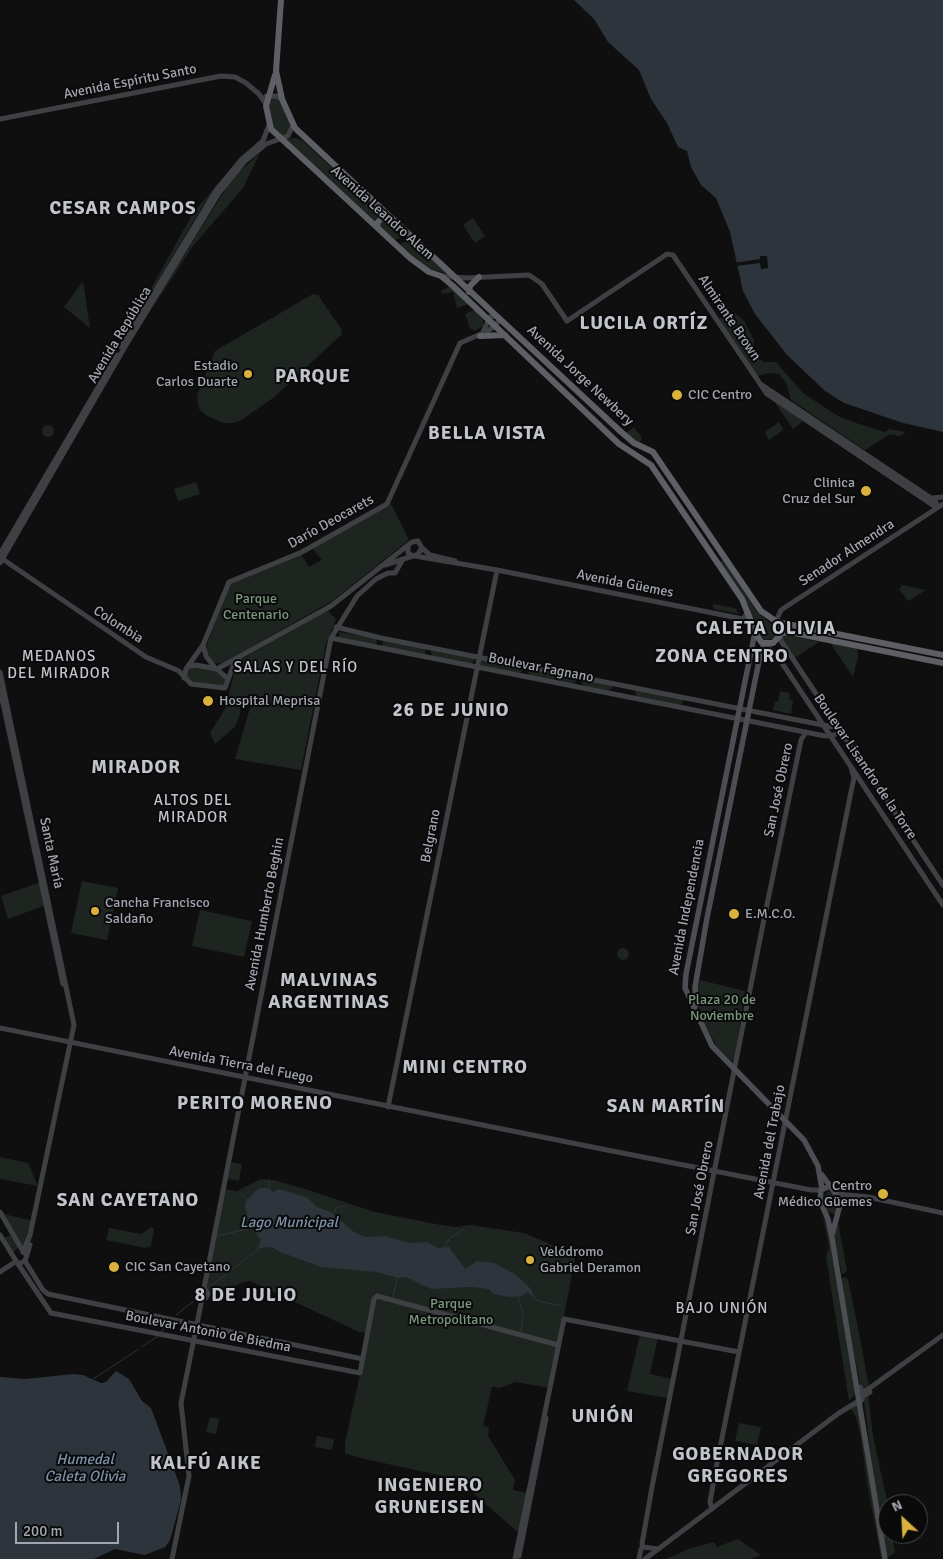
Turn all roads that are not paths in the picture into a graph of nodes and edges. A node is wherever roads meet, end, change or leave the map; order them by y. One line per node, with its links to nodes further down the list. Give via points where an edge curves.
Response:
1 (281, 0): 2 (highway)
2 (276, 71): 4 (highway); 5 (highway, Avenida Leandro Alem)
3 (260, 94): 4 (street, Avenida Espíritu Santo); 6 (street, Avenida Espíritu Santo); 7 (street, Avenida Espíritu Santo, via 239,79 221,76)
4 (269, 96): 5 (street, Avenida Espíritu Santo); 6 (highway)
5 (282, 99): 9 (highway, Avenida Leandro Alem)
6 (266, 104): 8 (highway)
7 (0, 119)
8 (269, 124): 10 (highway, Avenida Leandro Alem); 32 (street, Avenida República, via 263,141 217,188 138,316)
9 (293, 125): 10 (street, via 290,134); 11 (highway, Avenida Leandro Alem)
10 (282, 139): 12 (highway, Avenida Leandro Alem); 32 (street, Avenida República, via 266,144 245,161 220,193)
11 (394, 223): 12 (highway, via 382,218); 14 (highway, Avenida Leandro Alem)
12 (377, 227): 13 (highway, Avenida Leandro Alem, via 421,266)
13 (441, 276): 14 (street); 18 (highway, Avenida Leandro Alem)
14 (454, 277): 15 (street); 16 (highway, Avenida Leandro Alem)
15 (479, 277): 16 (highway); 22 (street, Almirante Brown, via 533,276 567,321 667,254 673,255)
16 (469, 292): 17 (highway, Avenida Leandro Alem)
17 (496, 316): 18 (street, via 491,316); 19 (street); 23 (highway, Avenida Jorge Newbery)
18 (488, 322): 19 (highway); 21 (street)
19 (495, 326): 20 (highway); 21 (street, Darío Deocarets)
20 (505, 335): 21 (highway); 24 (highway, Avenida Jorge Newbery)
21 (480, 336): 43 (street, Darío Deocarets, via 460,343 387,504 302,552 233,579 227,585)
22 (760, 384): 26 (street); 26 (street, Almirante Brown, via 767,394)
23 (620, 431): 24 (highway, via 620,436); 37 (highway, Avenida Jorge Newbery, via 634,443 653,452 759,608)
24 (614, 440): 36 (highway, Avenida Jorge Newbery, via 647,461)
25 (943, 497): 26 (street)
26 (930, 500): 27 (street)
27 (940, 505): 37 (street, Senador Almendra, via 779,611)
28 (408, 546): 29 (street, Avenida Güemes, via 416,541); 30 (street); 31 (street, via 408,553)
29 (422, 548): 31 (street); 35 (street, Avenida Güemes, via 430,555)
30 (399, 552): 33 (street); 34 (street)
31 (414, 556): 33 (street); 35 (street, Avenida Güemes)
32 (1, 558): 52 (street, Colombia, via 146,656 179,671)
33 (399, 563): 34 (street); 38 (street, Avenida Humberto Beghin, via 395,573 383,575 370,584)
34 (382, 566): 46 (street, via 331,606)
35 (495, 570): 36 (street, Avenida Güemes, via 743,619); 45 (street, Belgrano)
36 (748, 612): 39 (highway)
37 (777, 622): 40 (street); 44 (highway)
38 (336, 627): 41 (street, Avenida Humberto Beghin); 45 (street, Boulevar Fagnano)
39 (755, 632): 42 (highway); 55 (main road, Avenida Independencia)
40 (780, 635): 42 (highway, via 773,643); 47 (highway, via 790,632); 60 (street, Boulevar Lisandro de la Torre)
41 (330, 638): 49 (street, Boulevar Fagnano); 74 (street, Avenida Humberto Beghin)
42 (765, 644): 56 (main road, Avenida Independencia); 59 (street, Boulevar Lisandro de la Torre, via 773,649)
43 (203, 645): 48 (street, Darío Deocarets); 50 (street, via 206,656)
44 (943, 655)
45 (479, 656): 49 (street, Belgrano); 55 (street, Boulevar Fagnano)
46 (240, 657): 50 (street); 53 (street)
47 (943, 663)
48 (188, 666): 50 (street); 52 (street, Darío Deocarets)
49 (476, 667): 57 (street, Boulevar Fagnano); 75 (street, Belgrano)
50 (217, 669): 53 (street)
51 (0, 672): 69 (street, Santa María)
52 (184, 678): 53 (street, Colombia, via 190,684 220,689 226,687)
53 (228, 679)
54 (0, 688): 71 (street, Santa María, via 72,1024)
55 (740, 708): 56 (street, Boulevar Fagnano); 57 (main road, Avenida Independencia)
56 (749, 710): 58 (main road, Avenida Independencia); 59 (street, Boulevar Fagnano)
57 (738, 719): 58 (street, Boulevar Fagnano); 67 (main road, Avenida Independencia, via 686,974)
58 (747, 721): 61 (street, Boulevar Fagnano); 66 (main road, Avenida Independencia)
59 (822, 724): 60 (street, Boulevar Fagnano); 62 (street, Boulevar Lisandro de la Torre)
60 (839, 729): 62 (street); 64 (street, Boulevar Lisandro de la Torre)
61 (806, 732): 62 (street, Boulevar Fagnano); 73 (street, San José Obrero, via 801,740)
62 (828, 736): 63 (street, Boulevar Lisandro de la Torre)
63 (851, 767): 65 (street, Boulevar Lisandro de la Torre); 76 (street, Avenida del Trabajo, via 854,778)
64 (943, 885)
65 (943, 905)
66 (695, 987): 67 (main road, via 691,995); 68 (main road, Avenida Independencia)
67 (687, 994): 68 (main road, Avenida Independencia)
68 (699, 1017): 73 (main road, via 710,1043)
69 (74, 1025): 71 (street, Santa María); 72 (street, via 77,1036)
70 (0, 1028): 71 (street, Avenida Tierra del Fuego)
71 (71, 1040): 72 (street, Avenida Tierra del Fuego); 94 (street, Santa María)
72 (85, 1045): 74 (street, Avenida Tierra del Fuego)
73 (735, 1070): 76 (main road); 78 (street, San José Obrero)
74 (245, 1077): 75 (street, Avenida Tierra del Fuego); 97 (street, Avenida Humberto Beghin, via 204,1288 208,1294 202,1299)
75 (388, 1107): 78 (street, Avenida Tierra del Fuego)
76 (785, 1119): 77 (main road, via 804,1140); 79 (street, Avenida del Trabajo)
77 (818, 1166): 80 (main road); 82 (main road)
78 (714, 1170): 79 (street, Avenida Tierra del Fuego); 100 (street, San José Obrero)
79 (774, 1182): 81 (street, Avenida Tierra del Fuego); 102 (street, Avenida del Trabajo)
80 (830, 1186): 82 (main road); 83 (main road)
81 (811, 1190): 82 (street, Avenida Tierra del Fuego); 85 (street)
82 (822, 1190): 85 (main road)
83 (838, 1194): 84 (street); 86 (main road)
84 (857, 1195): 86 (street); 89 (street)
85 (820, 1201): 90 (main road)
86 (841, 1205): 88 (main road)
87 (0, 1212): 91 (street)
88 (839, 1212): 90 (main road, via 831,1216); 93 (main road)
89 (943, 1213)
90 (825, 1214): 93 (main road)
91 (13, 1234): 92 (street, via 8,1232); 94 (street)
92 (0, 1236): 95 (street)
93 (832, 1238): 105 (main road)
94 (24, 1256): 95 (street); 95 (street, via 15,1253); 97 (street, Boulevar Antonio de Biedma, via 48,1294)
95 (15, 1261): 96 (street); 99 (street, Boulevar Antonio de Biedma, via 52,1313)
96 (0, 1272)
97 (197, 1323): 99 (street, Avenida Humberto Beghin); 103 (street, Boulevar Antonio de Biedma)
98 (943, 1335): 104 (street)
99 (194, 1341): 103 (street, Boulevar Antonio de Biedma, via 360,1373); 111 (street, Avenida Humberto Beghin, via 181,1406 189,1476)
100 (681, 1342): 101 (street, via 564,1319); 102 (street); 109 (street, San José Obrero)
101 (558, 1345): 103 (street, via 376,1296); 112 (street, via 533,1494)
102 (739, 1352): 108 (street, Avenida del Trabajo, via 710,1502)
103 (364, 1359)
104 (887, 1377): 105 (street, via 865,1392); 106 (street)
105 (858, 1387): 106 (main road); 107 (street, via 855,1399)
106 (861, 1400): 107 (street); 115 (main road)
107 (839, 1413): 108 (street)
108 (712, 1509): 110 (street)
109 (643, 1547): 110 (street); 113 (street, San José Obrero)
110 (659, 1549): 114 (street)
111 (172, 1559)
112 (517, 1559)
113 (638, 1559)
114 (646, 1559)
115 (884, 1559)

